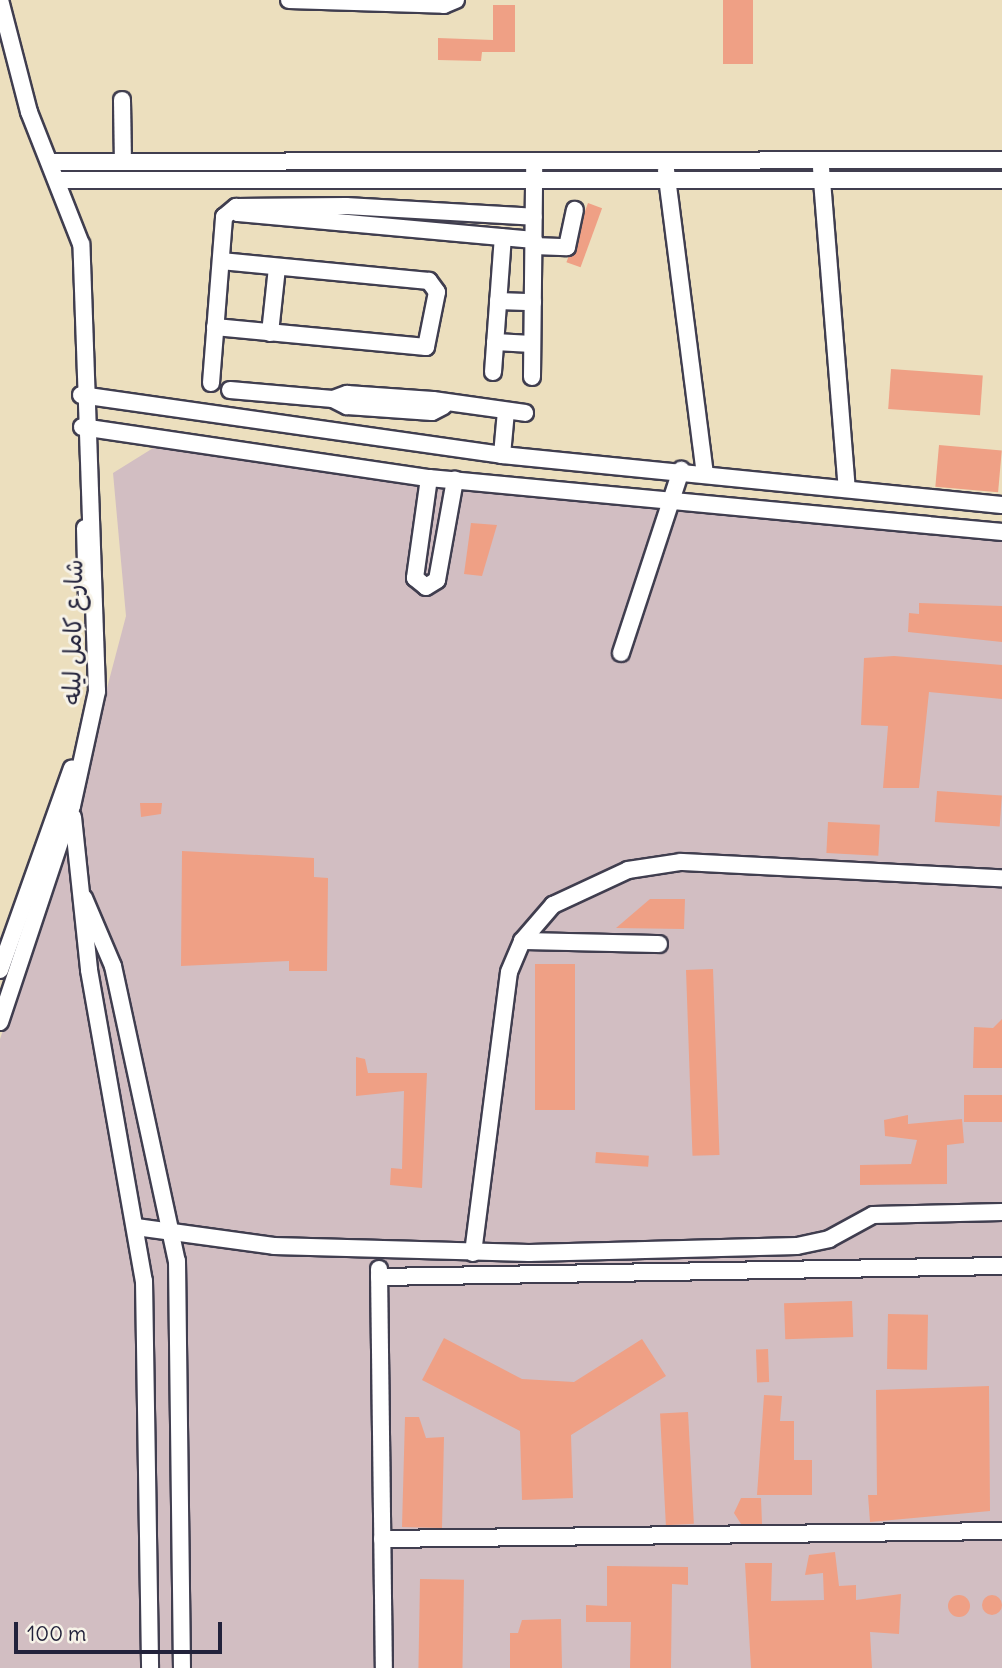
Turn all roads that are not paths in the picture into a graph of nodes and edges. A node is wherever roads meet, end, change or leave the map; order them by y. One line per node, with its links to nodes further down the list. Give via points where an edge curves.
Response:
1 (0, 0): 13 (street, شارع كامل ليله, via 29,111)
2 (289, 0): 3 (street)
3 (327, 0): 5 (street)
4 (456, 0): 5 (street)
5 (372, 1)
6 (122, 100): 12 (street)
7 (821, 159): 10 (street); 11 (street); 14 (street)
8 (533, 160): 9 (street); 12 (street); 18 (street)
9 (664, 160): 10 (street); 16 (street)
10 (695, 160): 15 (street)
11 (1002, 160)
12 (119, 161): 13 (street); 20 (street)
13 (50, 162): 17 (street, شارع كامل ليله)
14 (822, 177): 15 (street); 19 (street); 53 (street)
15 (695, 178): 16 (street)
16 (667, 179): 18 (street); 48 (street)
17 (57, 180): 20 (street); 40 (street, شارع كامل ليله, via 81,244)
18 (534, 180): 20 (street); 24 (street)
19 (1002, 180)
20 (115, 182)
21 (346, 205): 22 (street); 24 (street); 25 (street)
22 (236, 207): 25 (street, via 239,213); 28 (street, via 224,217)
23 (575, 210): 27 (street, via 567,247)
24 (534, 217): 27 (street)
25 (344, 223): 26 (street)
26 (503, 237): 27 (street); 30 (street)
27 (534, 243): 31 (street)
28 (221, 261): 29 (street); 32 (street)
29 (277, 267): 33 (street); 33 (street, via 429,281 437,288 436,304 426,347)
30 (498, 301): 31 (street); 34 (street)
31 (533, 302): 35 (street)
32 (215, 327): 33 (street); 38 (street)
33 (271, 333)
34 (495, 342): 35 (street); 36 (street)
35 (533, 344): 37 (street)
36 (493, 372)
37 (532, 377)
38 (211, 383)
39 (230, 390): 41 (street, via 333,399 347,406)
40 (86, 396): 43 (street, شارع كامل ليله); 44 (street)
41 (506, 411): 42 (street); 45 (street)
42 (525, 413)
43 (86, 428): 49 (street); 62 (street, شارع كامل ليله, via 86,705); 63 (street, شارع كامل ليله, via 97,691)
44 (484, 452): 45 (street); 51 (street)
45 (502, 455): 46 (street)
46 (556, 460): 47 (street); 52 (street)
47 (681, 470): 48 (street); 55 (street)
48 (705, 472): 53 (street)
49 (429, 478): 50 (street); 50 (street, via 415,578 426,587 437,580)
50 (455, 480): 51 (street)
51 (479, 482): 52 (street)
52 (552, 489): 55 (street)
53 (849, 489): 54 (street); 57 (street); 58 (street)
54 (913, 496): 56 (street); 59 (street)
55 (674, 499): 57 (street); 61 (street)
56 (1002, 505)
57 (838, 515): 58 (street)
58 (857, 517): 59 (street)
59 (910, 523): 60 (street)
60 (1002, 532)
61 (621, 653)
62 (71, 772): 63 (street); 68 (street, شارع كامل ليله)
63 (72, 806): 65 (street); 69 (street, شارع كامل ليله)
64 (1002, 878): 66 (street, via 654,865 565,897)
65 (79, 890): 71 (street); 72 (street, via 114,966)
66 (522, 941): 67 (street); 74 (street, via 509,972)
67 (659, 944)
68 (0, 970)
69 (0, 1022)
70 (1002, 1212): 74 (street, via 873,1215 829,1239 797,1246)
71 (136, 1227): 72 (street); 79 (street, via 146,1300)
72 (170, 1231): 73 (street); 80 (street, via 180,1297)
73 (379, 1252): 74 (street); 76 (street)
74 (473, 1253)
75 (1002, 1266): 76 (street)
76 (379, 1277): 78 (street)
77 (1002, 1531): 78 (street)
78 (382, 1539): 81 (street)
79 (150, 1668)
80 (182, 1668)
81 (384, 1668)

